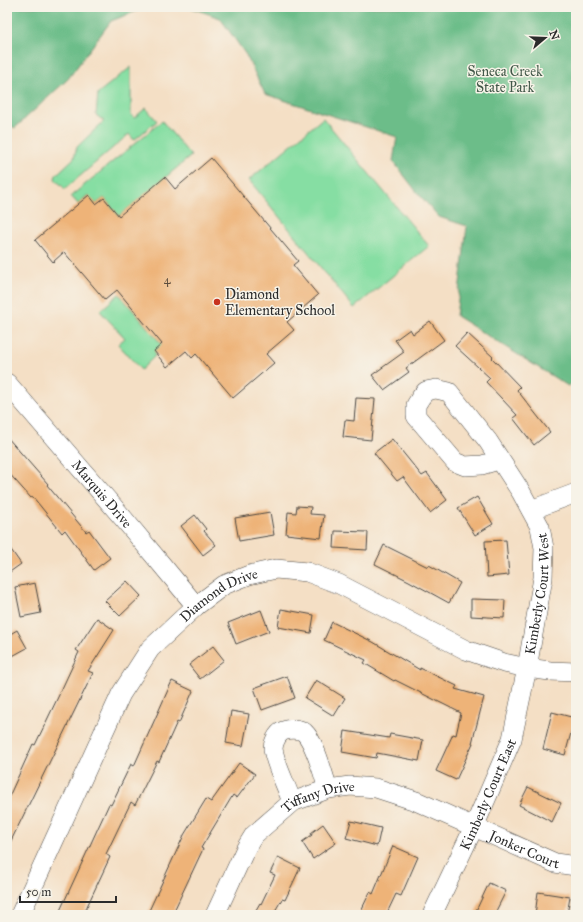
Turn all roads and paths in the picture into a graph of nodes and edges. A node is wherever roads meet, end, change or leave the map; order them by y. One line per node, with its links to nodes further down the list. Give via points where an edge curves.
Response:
1 (7, 383): 5 (street, Marquis Drive)
2 (499, 460): 2 (street, Kimberly Court West, via 488,441 449,392 436,389 426,391 421,396 416,405 416,416 456,462 465,466); 4 (street, Kimberly Court West)
3 (576, 493): 4 (street)
4 (531, 510): 6 (street, Kimberly Court West, via 540,527 544,548 542,578)
5 (196, 606): 6 (street, Diamond Drive, via 224,585 249,575 276,569 306,572 339,584 466,650); 12 (street, Diamond Drive, via 150,649 121,694)
6 (527, 668): 7 (street, Diamond Drive); 10 (street, Kimberly Court East, via 512,739)
7 (576, 672)
8 (328, 789): 9 (street, Tiffany Drive); 9 (street, via 310,740 302,731 282,731 273,748); 10 (street, Tiffany Drive, via 350,786 376,788 416,801)
9 (292, 802): 13 (street, Tiffany Drive, via 254,836)
10 (474, 828): 11 (street, Jonker Court, via 555,863); 14 (street, Kimberly Court East)
11 (576, 866)
12 (20, 915)
13 (215, 915)
14 (432, 915)

